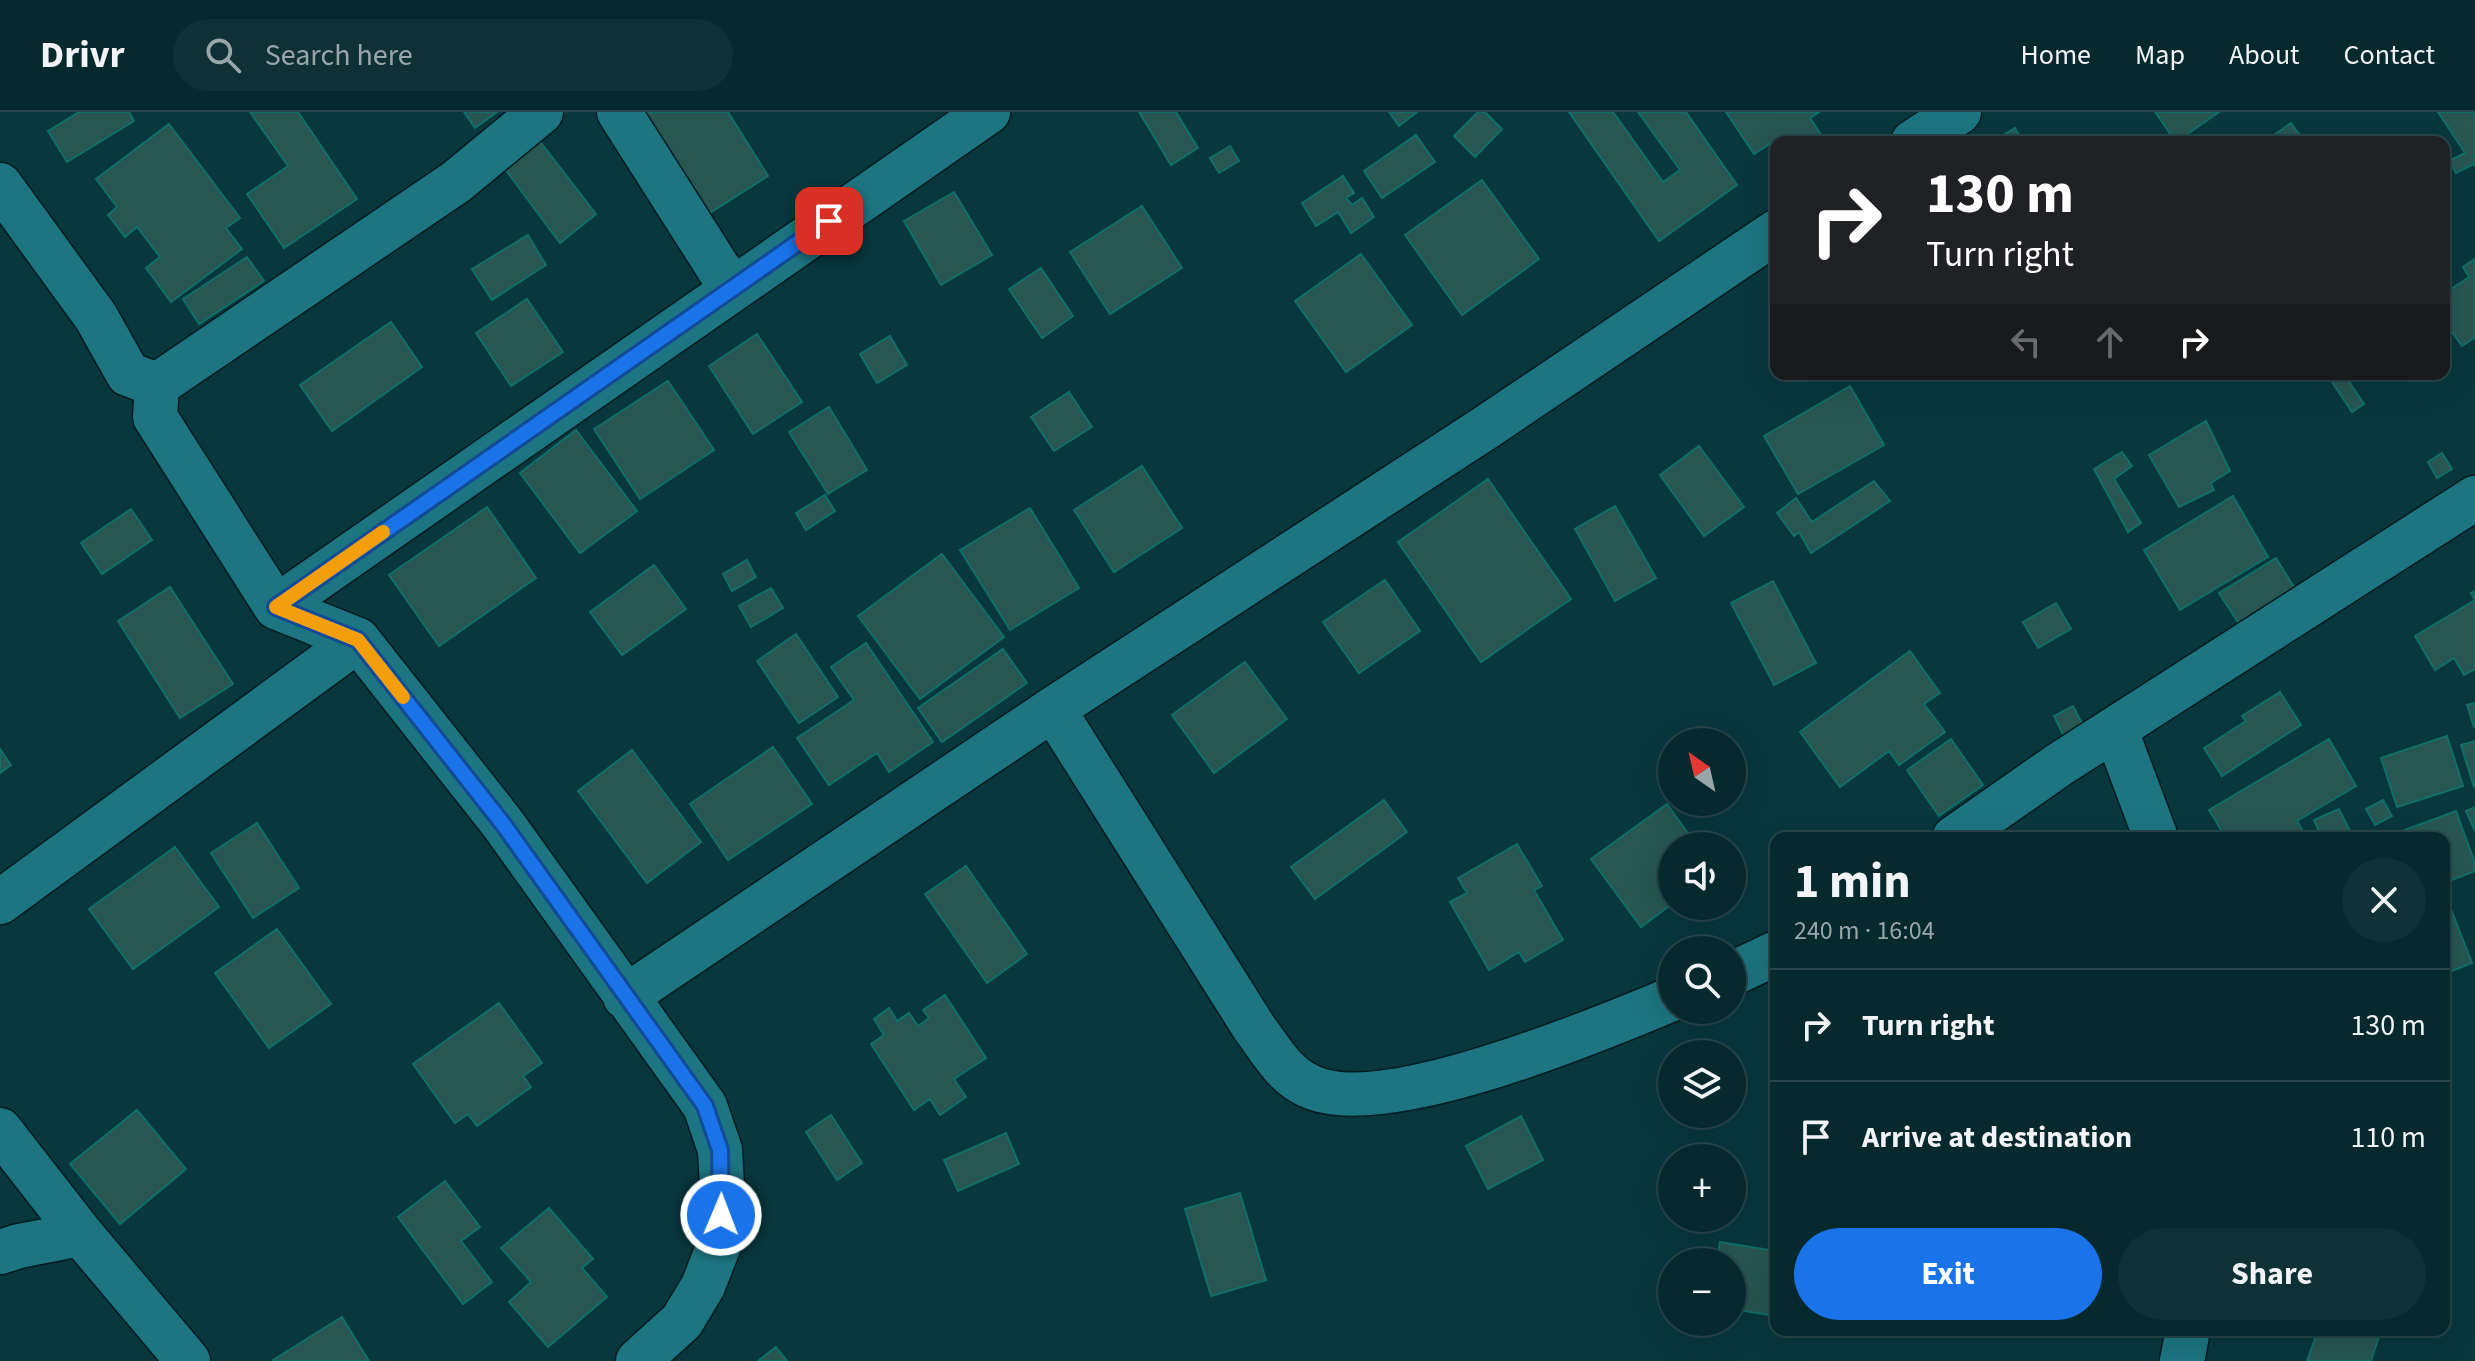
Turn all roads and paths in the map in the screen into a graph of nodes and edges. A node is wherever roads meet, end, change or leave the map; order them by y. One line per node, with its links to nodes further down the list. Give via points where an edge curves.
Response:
1 (541, 112): 9 (street, via 456,182)
2 (619, 112): 8 (street)
3 (988, 112): 8 (street)
4 (1959, 112): 5 (street)
5 (1922, 136)
6 (0, 185): 9 (street, via 96,317 128,374)
7 (1770, 236): 13 (street)
8 (731, 288): 11 (street)
9 (157, 385): 11 (street, via 155,417)
10 (2475, 498): 14 (street)
11 (276, 607): 12 (street)
12 (358, 640): 17 (street); 20 (street, via 503,824)
13 (1053, 709): 20 (street); 21 (street, via 1255,1029 1289,1074 1311,1088 1390,1091 1455,1078)
14 (2116, 731): 15 (street); 16 (street)
15 (1963, 832)
16 (2154, 832)
17 (0, 902)
18 (1770, 956): 19 (street)
19 (1746, 967)
20 (625, 997): 27 (street, via 705,1106 720,1150 722,1185 719,1245 703,1286 682,1321)
21 (1658, 1005)
22 (0, 1130): 23 (street)
23 (81, 1234): 24 (street); 26 (street)
24 (0, 1252)
25 (2187, 1336): 28 (street)
26 (188, 1361)
27 (638, 1361)
28 (2182, 1361)

